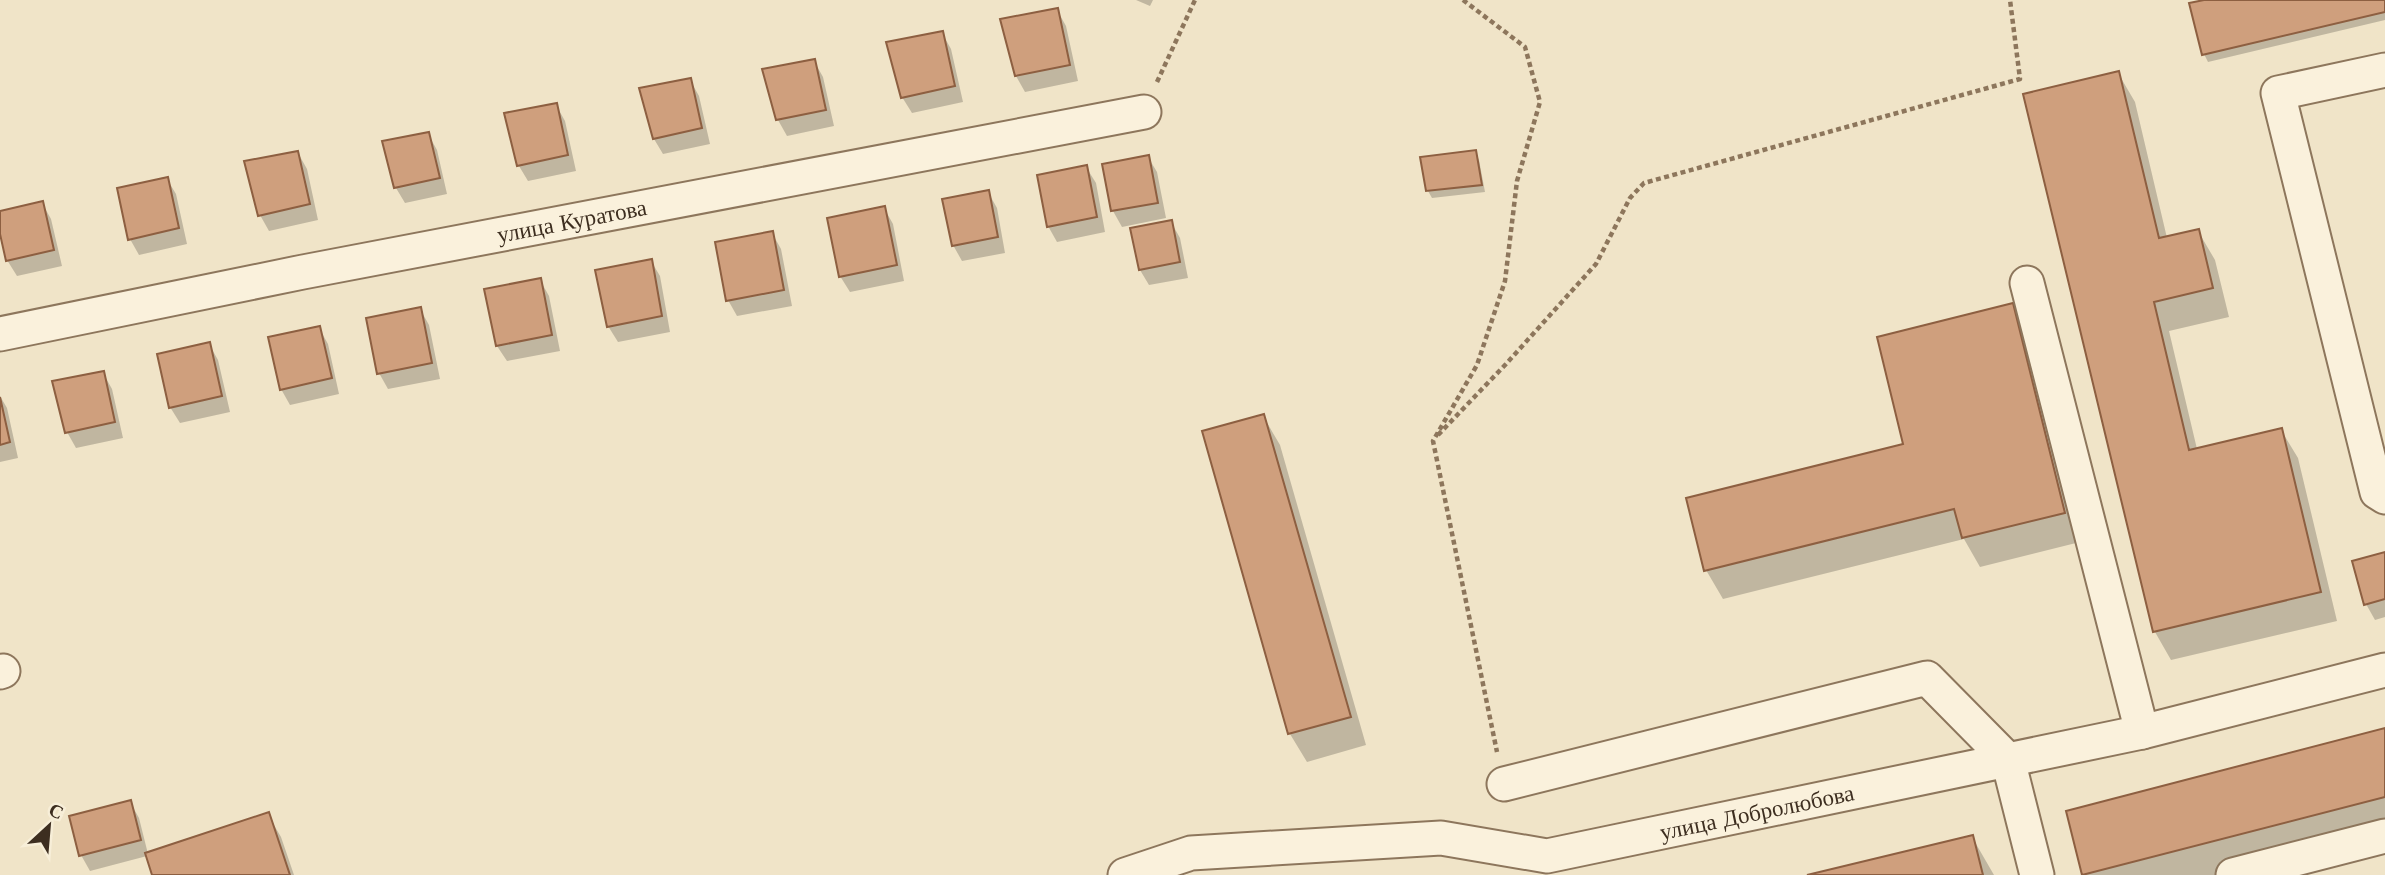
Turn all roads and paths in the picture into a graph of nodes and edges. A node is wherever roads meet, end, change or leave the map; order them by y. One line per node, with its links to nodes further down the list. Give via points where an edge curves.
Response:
1 (1195, 0): 5 (path)
2 (1463, 0): 8 (path, via 1525,47 1540,102 1517,181 1505,281 1477,365)
3 (2010, 0): 8 (path, via 2020,79 1644,183 1630,198 1595,264)
4 (2385, 71): 9 (street, via 2278,93 2377,492)
5 (1144, 112): 7 (street, улица Куратова, via 303,271)
6 (2027, 283): 11 (street)
7 (0, 334)
8 (1433, 441): 13 (path)
9 (2385, 497)
10 (2385, 670): 11 (street, улица Добролюбова)
11 (2142, 732): 12 (street, улица Добролюбова)
12 (2008, 761): 13 (street, via 1927,678); 15 (street, улица Добролюбова); 17 (street)
13 (1504, 784)
14 (2385, 836): 18 (street)
15 (1550, 865): 16 (street, улица Добролюбова, via 1441,838 1191,853)
16 (1125, 875)
17 (2037, 875)
18 (2233, 875)

